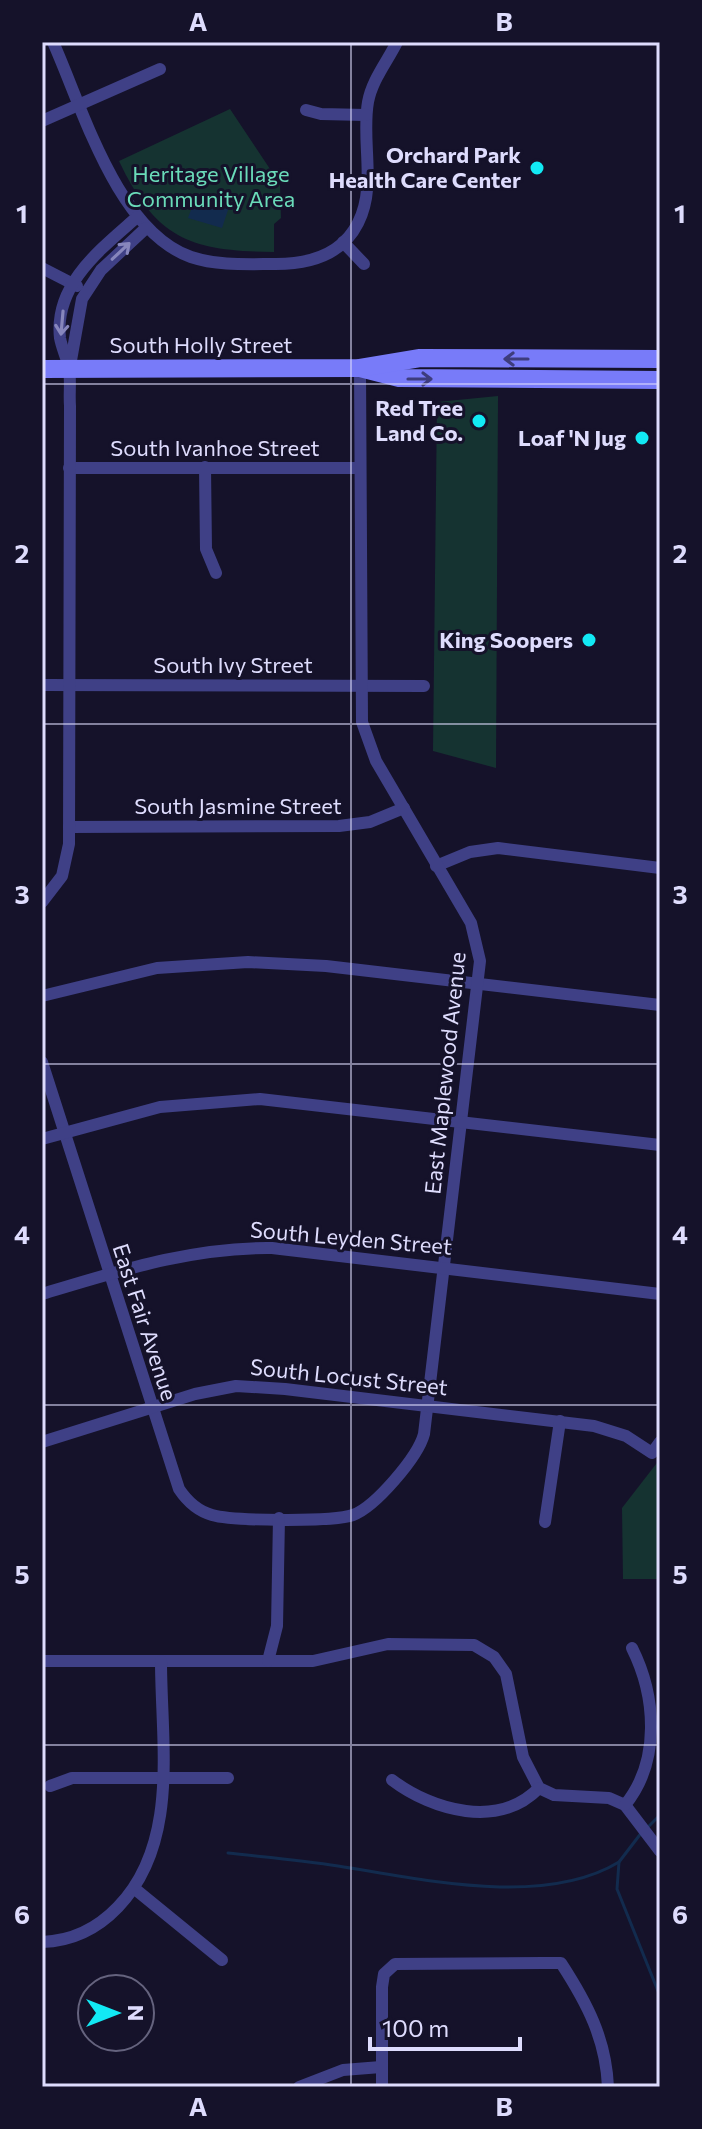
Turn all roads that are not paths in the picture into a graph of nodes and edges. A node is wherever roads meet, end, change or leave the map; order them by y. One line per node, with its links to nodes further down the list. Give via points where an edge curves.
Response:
1 (53, 42): 4 (street)
2 (397, 42): 6 (street, via 371,91)
3 (160, 69): 4 (street)
4 (81, 103): 7 (street); 8 (street, via 115,183)
5 (306, 110): 6 (street)
6 (366, 115): 10 (street, via 364,209)
7 (42, 121)
8 (137, 217): 9 (street); 13 (street, via 89,261)
9 (146, 228): 10 (street, via 189,256 227,264 310,262); 14 (street, one-way to 9, via 101,270)
10 (343, 242): 11 (street)
11 (364, 264)
12 (42, 268): 13 (street)
13 (73, 284): 14 (street); 18 (street, one-way to 18, via 60,328)
14 (87, 291): 18 (street)
15 (660, 359): 16 (main road, South Holly Street, one-way to 16, via 420,358)
16 (360, 368): 18 (main road, South Holly Street); 19 (main road, South Holly Street, one-way to 19, via 399,378); 22 (street, East Maplewood Avenue)
17 (42, 369): 18 (main road, South Holly Street)
18 (69, 369): 21 (street)
19 (660, 380)
20 (205, 467): 21 (street, South Ivanhoe Street); 22 (street, South Ivanhoe Street); 23 (street, via 206,549)
21 (69, 468): 25 (street)
22 (360, 468): 26 (street, East Maplewood Avenue)
23 (216, 573)
24 (42, 685): 25 (street, South Ivy Street)
25 (69, 685): 26 (street, South Ivy Street); 29 (street)
26 (360, 685): 27 (street, South Ivy Street); 28 (street, East Maplewood Avenue, via 366,736)
27 (424, 686)
28 (404, 808): 29 (street, South Jasmine Street, via 370,822 339,826); 30 (street, East Maplewood Avenue)
29 (69, 827): 32 (street, via 66,866)
30 (436, 866): 31 (street, via 498,848); 33 (street, East Maplewood Avenue, via 475,933)
31 (660, 868)
32 (42, 902)
33 (479, 984): 34 (street, via 237,962 157,968); 35 (street); 37 (street, East Maplewood Avenue)
34 (42, 996)
35 (660, 1005)
36 (42, 1062): 38 (street, East Fair Avenue)
37 (461, 1120): 38 (street, via 243,1099 160,1107); 40 (street); 41 (street, East Maplewood Avenue)
38 (65, 1132): 39 (street); 42 (street, East Fair Avenue)
39 (42, 1139)
40 (660, 1145)
41 (444, 1267): 42 (street, South Leyden Street, via 235,1247 166,1257); 44 (street, South Leyden Street); 45 (street, East Maplewood Avenue)
42 (108, 1274): 43 (street, South Leyden Street); 46 (street, East Fair Avenue)
43 (42, 1294)
44 (660, 1294)
45 (427, 1404): 46 (street, South Locust Street, via 249,1386); 47 (street, South Locust Street); 50 (street, East Maplewood Avenue, via 418,1450 370,1504 346,1517)
46 (151, 1408): 48 (street, South Locust Street); 50 (street, East Fair Avenue, via 175,1483 190,1502 220,1517)
47 (560, 1421): 49 (street, South Locust Street, via 611,1430); 51 (street)
48 (42, 1442)
49 (656, 1448)
50 (279, 1518): 55 (street, via 277,1626)
51 (545, 1522)
52 (632, 1648): 61 (street, via 642,1668 652,1733 647,1767)
53 (42, 1661): 54 (street)
54 (161, 1661): 55 (street); 56 (street)
55 (268, 1661): 60 (street, via 313,1661 400,1643 464,1644 484,1650 506,1674 523,1757)
56 (161, 1778): 57 (street); 59 (street, via 72,1778); 63 (street, via 157,1841)
57 (228, 1778)
58 (392, 1780): 60 (street, via 408,1792 486,1813 520,1804)
59 (50, 1786)
60 (539, 1788): 61 (street, via 554,1795 609,1798)
61 (629, 1810): 62 (street)
62 (660, 1851)
63 (135, 1889): 64 (street, via 97,1926 69,1939); 65 (street)
64 (42, 1942)
65 (222, 1960)
66 (381, 2067): 67 (street, via 343,2070); 68 (street); 69 (street, via 382,1987 384,1974 395,1964 561,1963 602,2038)
67 (299, 2087)
68 (382, 2087)
69 (608, 2087)

